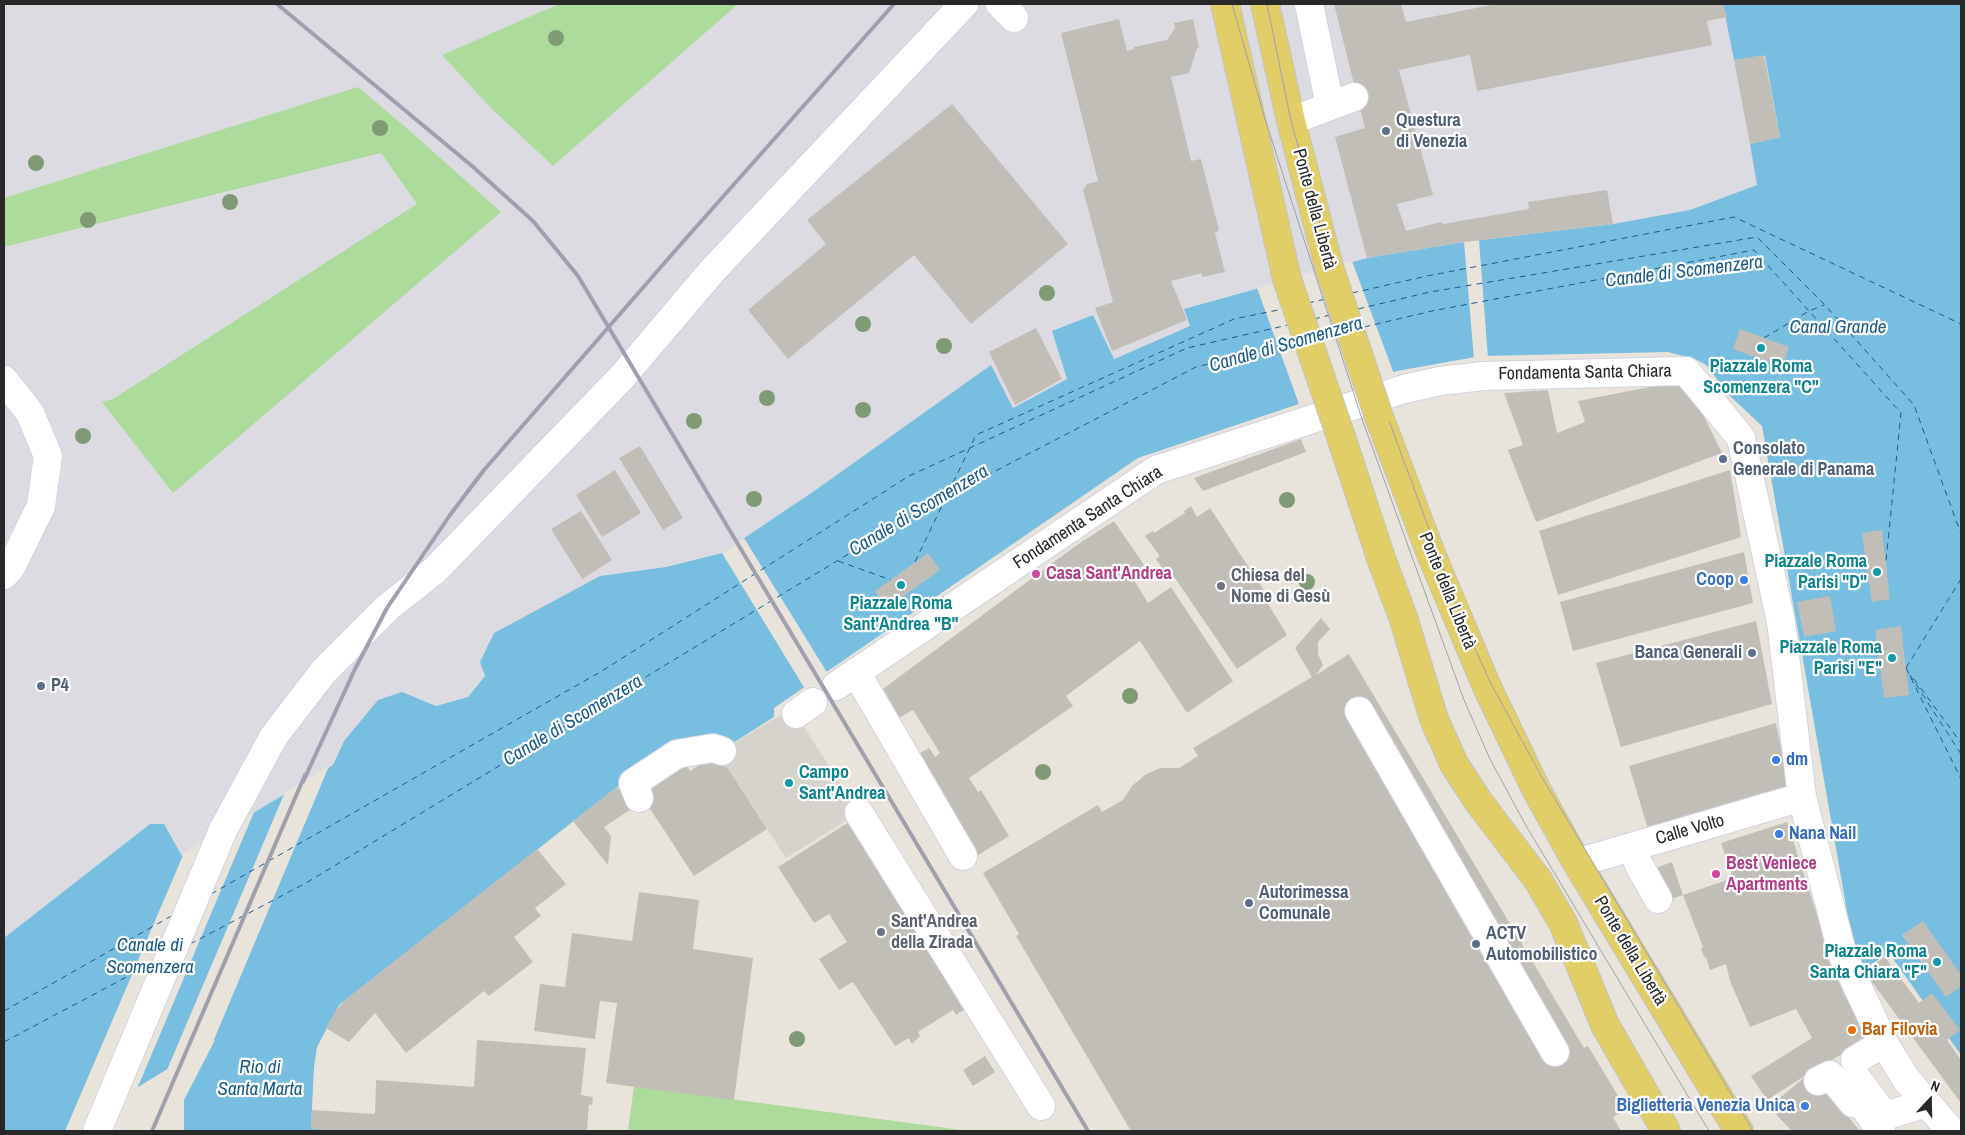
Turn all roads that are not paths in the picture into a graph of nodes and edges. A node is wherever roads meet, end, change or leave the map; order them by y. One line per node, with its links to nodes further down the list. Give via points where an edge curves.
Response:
1 (1224, 4): 25 (main road, bridge, via 1286,279 1403,616 1434,719 1454,764 1538,880 1558,915 1604,1025)
2 (1265, 4): 5 (main road, Ponte della Libertà)
3 (1309, 4): 5 (street, via 1342,102)
4 (963, 5): 24 (street, via 713,270 622,377 435,570 388,608 324,671 274,736 223,830)
5 (1291, 121): 15 (main road, Ponte della Libertà, bridge, via 1329,267 1378,414 1431,554 1487,687 1536,789)
6 (4, 380): 7 (street, via 30,413 48,456 41,506)
7 (4, 575)
8 (1359, 711): 19 (street)
9 (722, 751): 10 (street, via 713,748 677,754 633,783)
10 (639, 798)
11 (1804, 804): 13 (street); 14 (street, Fondamenta Santa Chiara, via 1781,622 1741,438 1686,371 1482,368 1404,389 1156,470 846,679); 15 (street, Calle Volto); 18 (street, via 1843,956)
12 (859, 813): 23 (street)
13 (1776, 820)
14 (963, 856)
15 (1577, 863): 26 (main road, Ponte della Libertà)
16 (1637, 864): 17 (street)
17 (1658, 899)
18 (1884, 1043): 20 (street); 22 (street, via 1906,1079)
19 (1555, 1052)
20 (1855, 1060)
21 (1818, 1081): 27 (street, via 1830,1075)
22 (1927, 1103): 28 (street, via 1885,1116 1856,1076 1847,1083); 29 (street)
23 (1041, 1106)
24 (102, 1120)
25 (1666, 1131)
26 (1739, 1131)
27 (1877, 1131)
28 (1881, 1131)
29 (1949, 1131)

